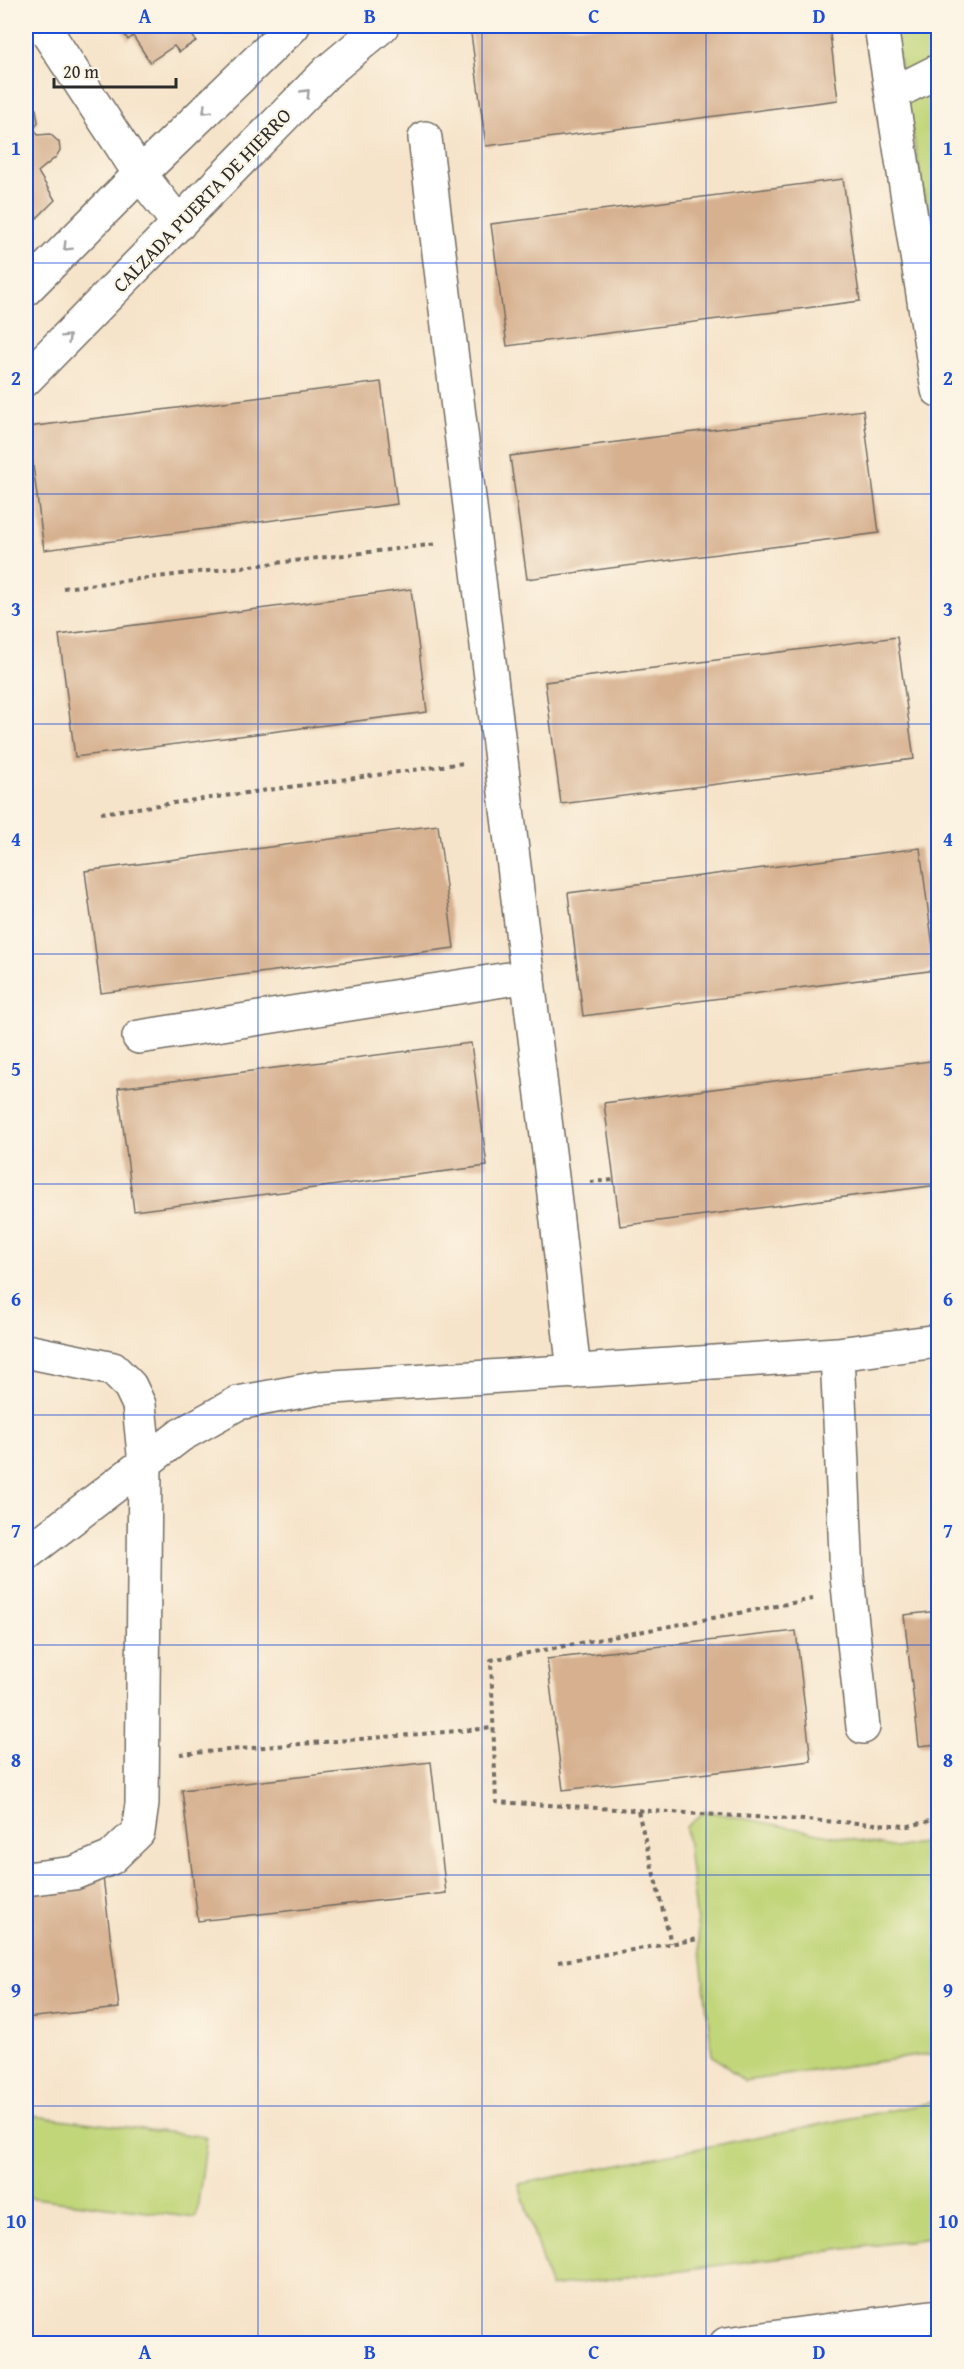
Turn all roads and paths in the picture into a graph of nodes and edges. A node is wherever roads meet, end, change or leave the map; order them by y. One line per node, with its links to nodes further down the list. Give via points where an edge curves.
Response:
1 (43, 26): 8 (street)
2 (293, 26): 8 (street, one-way to 8)
3 (382, 26): 9 (street, CALZADA PUERTA DE HIERRO, one-way to 3, via 327,72)
4 (881, 26): 6 (street)
5 (939, 71): 6 (street)
6 (892, 94): 12 (street)
7 (425, 138): 13 (street)
8 (140, 174): 9 (street); 10 (street, one-way to 10)
9 (179, 224): 11 (street, CALZADA PUERTA DE HIERRO, one-way to 9)
10 (26, 289)
11 (26, 379)
12 (939, 390)
13 (474, 540): 14 (path); 15 (street)
14 (63, 588)
15 (501, 758): 16 (path); 17 (street)
16 (100, 813)
17 (528, 976): 18 (street); 22 (street)
18 (139, 1037)
19 (939, 1341): 21 (street)
20 (26, 1352): 23 (street, via 113,1369 130,1386 139,1405)
21 (837, 1354): 22 (street); 25 (street)
22 (574, 1372): 23 (street, via 319,1388 238,1403 181,1435)
23 (146, 1464): 24 (street); 28 (street)
24 (26, 1554)
25 (847, 1576): 26 (street); 27 (path, via 824,1597 490,1660)
26 (863, 1727)
27 (493, 1728): 28 (path); 29 (path, via 496,1802)
28 (143, 1757): 31 (street, via 138,1832 102,1862 74,1873)
29 (638, 1811): 30 (path, via 909,1826); 33 (path)
30 (939, 1819)
31 (26, 1879)
32 (699, 1939): 33 (path)
33 (671, 1943): 34 (path)
34 (558, 1962)
35 (939, 2316): 36 (street)
36 (726, 2343)

